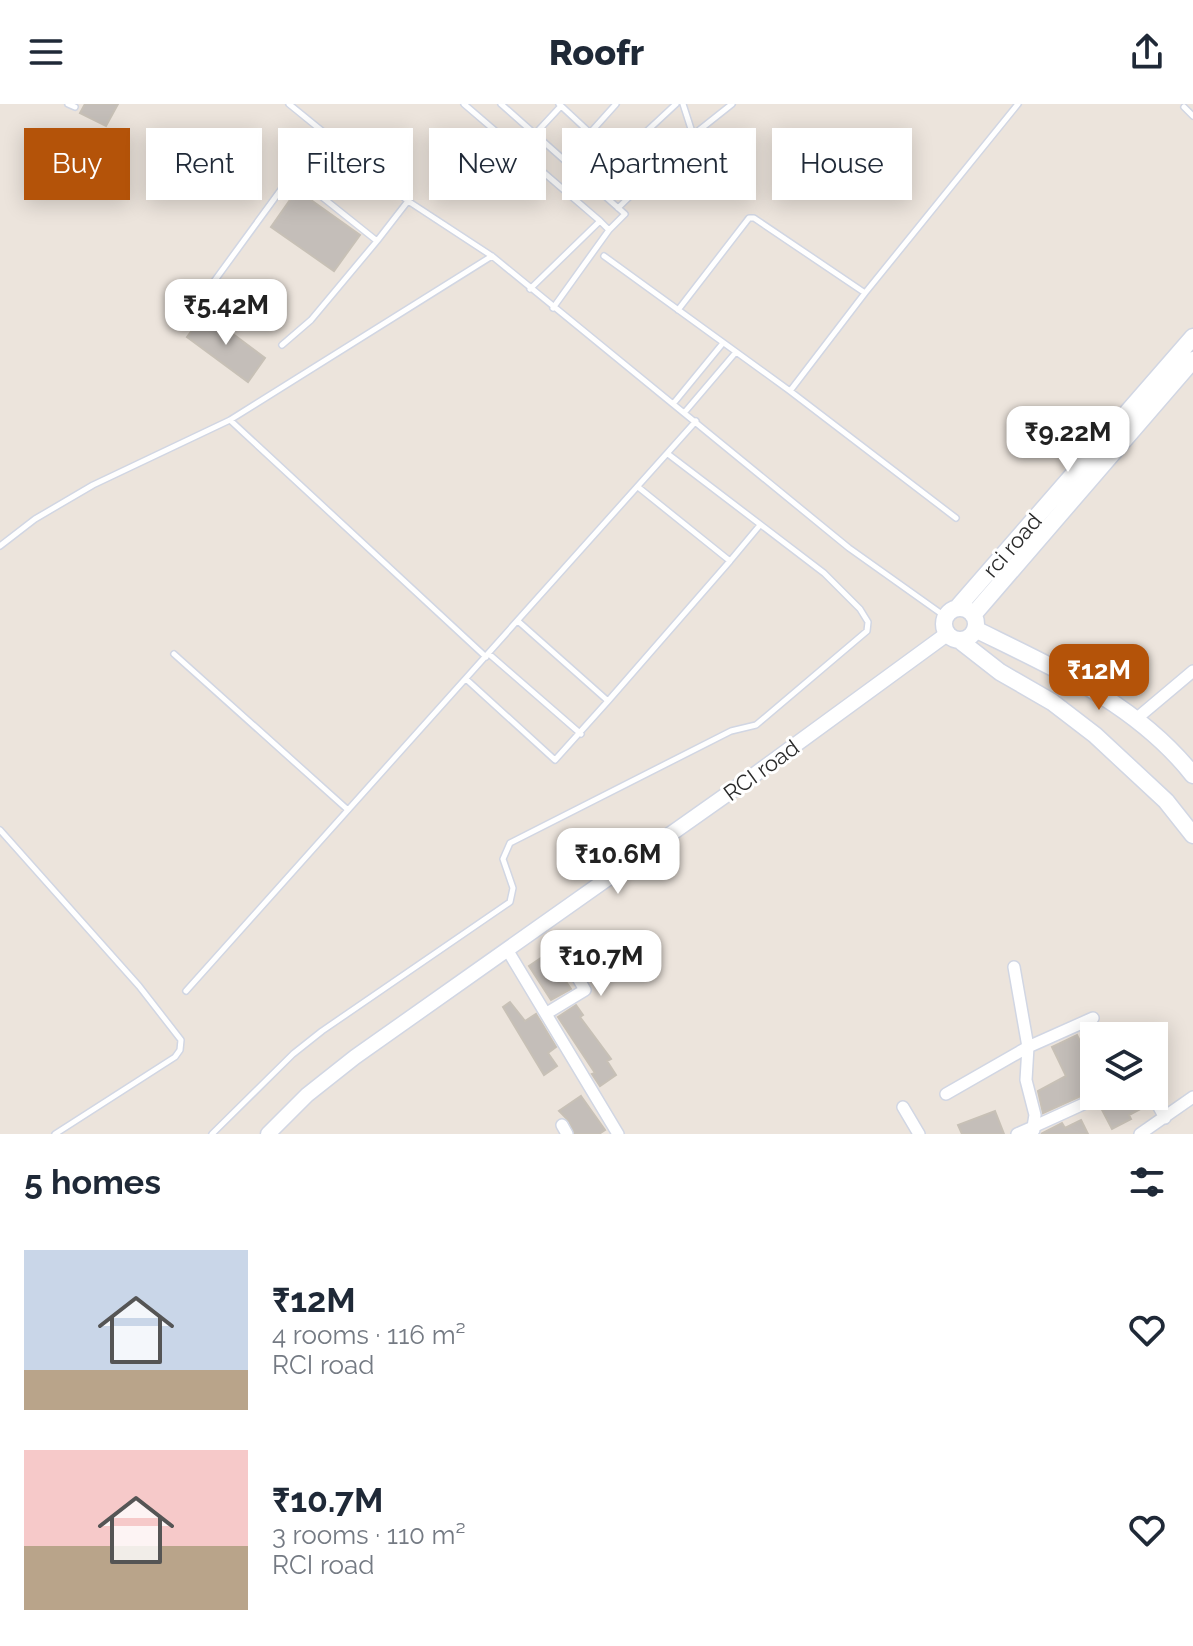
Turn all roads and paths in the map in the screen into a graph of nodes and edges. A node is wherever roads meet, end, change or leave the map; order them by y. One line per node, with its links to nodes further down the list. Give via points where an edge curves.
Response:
1 (289, 104): 12 (lane)
2 (464, 104): 28 (lane)
3 (501, 104): 13 (lane)
4 (616, 104): 16 (lane)
5 (676, 104): 17 (lane)
6 (683, 104): 18 (lane)
7 (1018, 104): 34 (lane)
8 (560, 105): 14 (lane); 15 (lane)
9 (728, 105): 19 (lane)
10 (1184, 107): 11 (lane)
11 (1193, 116)
12 (318, 128)
13 (528, 128)
14 (540, 128)
15 (585, 128)
16 (594, 128)
17 (649, 128)
18 (691, 128)
19 (701, 128)
20 (546, 144): 21 (lane)
21 (562, 159)
22 (278, 192): 37 (lane)
23 (326, 200): 30 (lane)
24 (609, 200): 27 (lane)
25 (626, 200): 27 (lane)
26 (408, 201): 30 (lane); 31 (lane)
27 (618, 208): 29 (lane, via 625,214)
28 (600, 221): 29 (lane); 33 (lane)
29 (609, 230): 35 (lane)
30 (377, 241): 40 (lane, via 311,320)
31 (492, 256): 33 (lane); 46 (lane)
32 (604, 256): 36 (lane)
33 (530, 289): 35 (lane)
34 (865, 293): 36 (lane, via 749,218); 43 (lane)
35 (553, 308): 44 (lane)
36 (678, 310): 39 (lane)
37 (191, 313)
38 (1193, 337): 55 (main road, rci road)
39 (723, 343): 41 (lane); 44 (lane)
40 (282, 345)
41 (736, 352): 43 (lane); 45 (lane)
42 (1193, 360): 55 (main road, RCI road)
43 (790, 391): 50 (lane)
44 (673, 404): 45 (lane)
45 (684, 413): 47 (lane)
46 (230, 420): 52 (lane, via 93,485); 57 (lane)
47 (696, 421): 48 (lane); 55 (lane, via 849,548)
48 (668, 454): 49 (lane); 51 (lane)
49 (638, 487): 53 (lane); 54 (lane)
50 (956, 518)
51 (761, 525): 53 (lane); 83 (lane, via 824,573 860,609 867,631 756,725 731,731 510,843 503,859 513,888 510,902 313,1038)
52 (0, 546)
53 (730, 561): 60 (lane)
54 (519, 622): 57 (lane); 60 (lane)
55 (959, 624): 61 (main road, via 1055,668); 66 (main road, via 1000,672 1095,735 1166,801); 67 (street, RCI road)
56 (174, 654): 64 (lane)
57 (487, 656): 59 (lane); 62 (lane)
58 (1193, 671): 61 (street)
59 (466, 679): 62 (lane, via 552,759); 64 (lane)
60 (608, 701): 62 (lane)
61 (1136, 719): 63 (main road)
62 (581, 734)
63 (1193, 775)
64 (348, 810): 70 (lane)
65 (0, 830): 82 (lane, via 181,1040 175,1057)
66 (1193, 835)
67 (508, 951): 71 (street); 84 (street, RCI road, via 355,1057)
68 (566, 958): 71 (street, via 585,990)
69 (1014, 967): 73 (street)
70 (186, 991)
71 (547, 1013): 85 (street)
72 (1093, 1018): 73 (street)
73 (1028, 1047): 74 (street); 81 (street, via 1026,1080)
74 (946, 1094)
75 (1193, 1097): 79 (street)
76 (903, 1107): 86 (street)
77 (1080, 1107): 81 (street)
78 (1161, 1110): 79 (street)
79 (1165, 1118): 80 (street)
80 (1156, 1130): 88 (street)
81 (1035, 1131): 87 (street)
82 (55, 1134)
83 (212, 1134)
84 (268, 1134)
85 (618, 1134)
86 (919, 1134)
87 (1017, 1134)
88 (1140, 1134)

